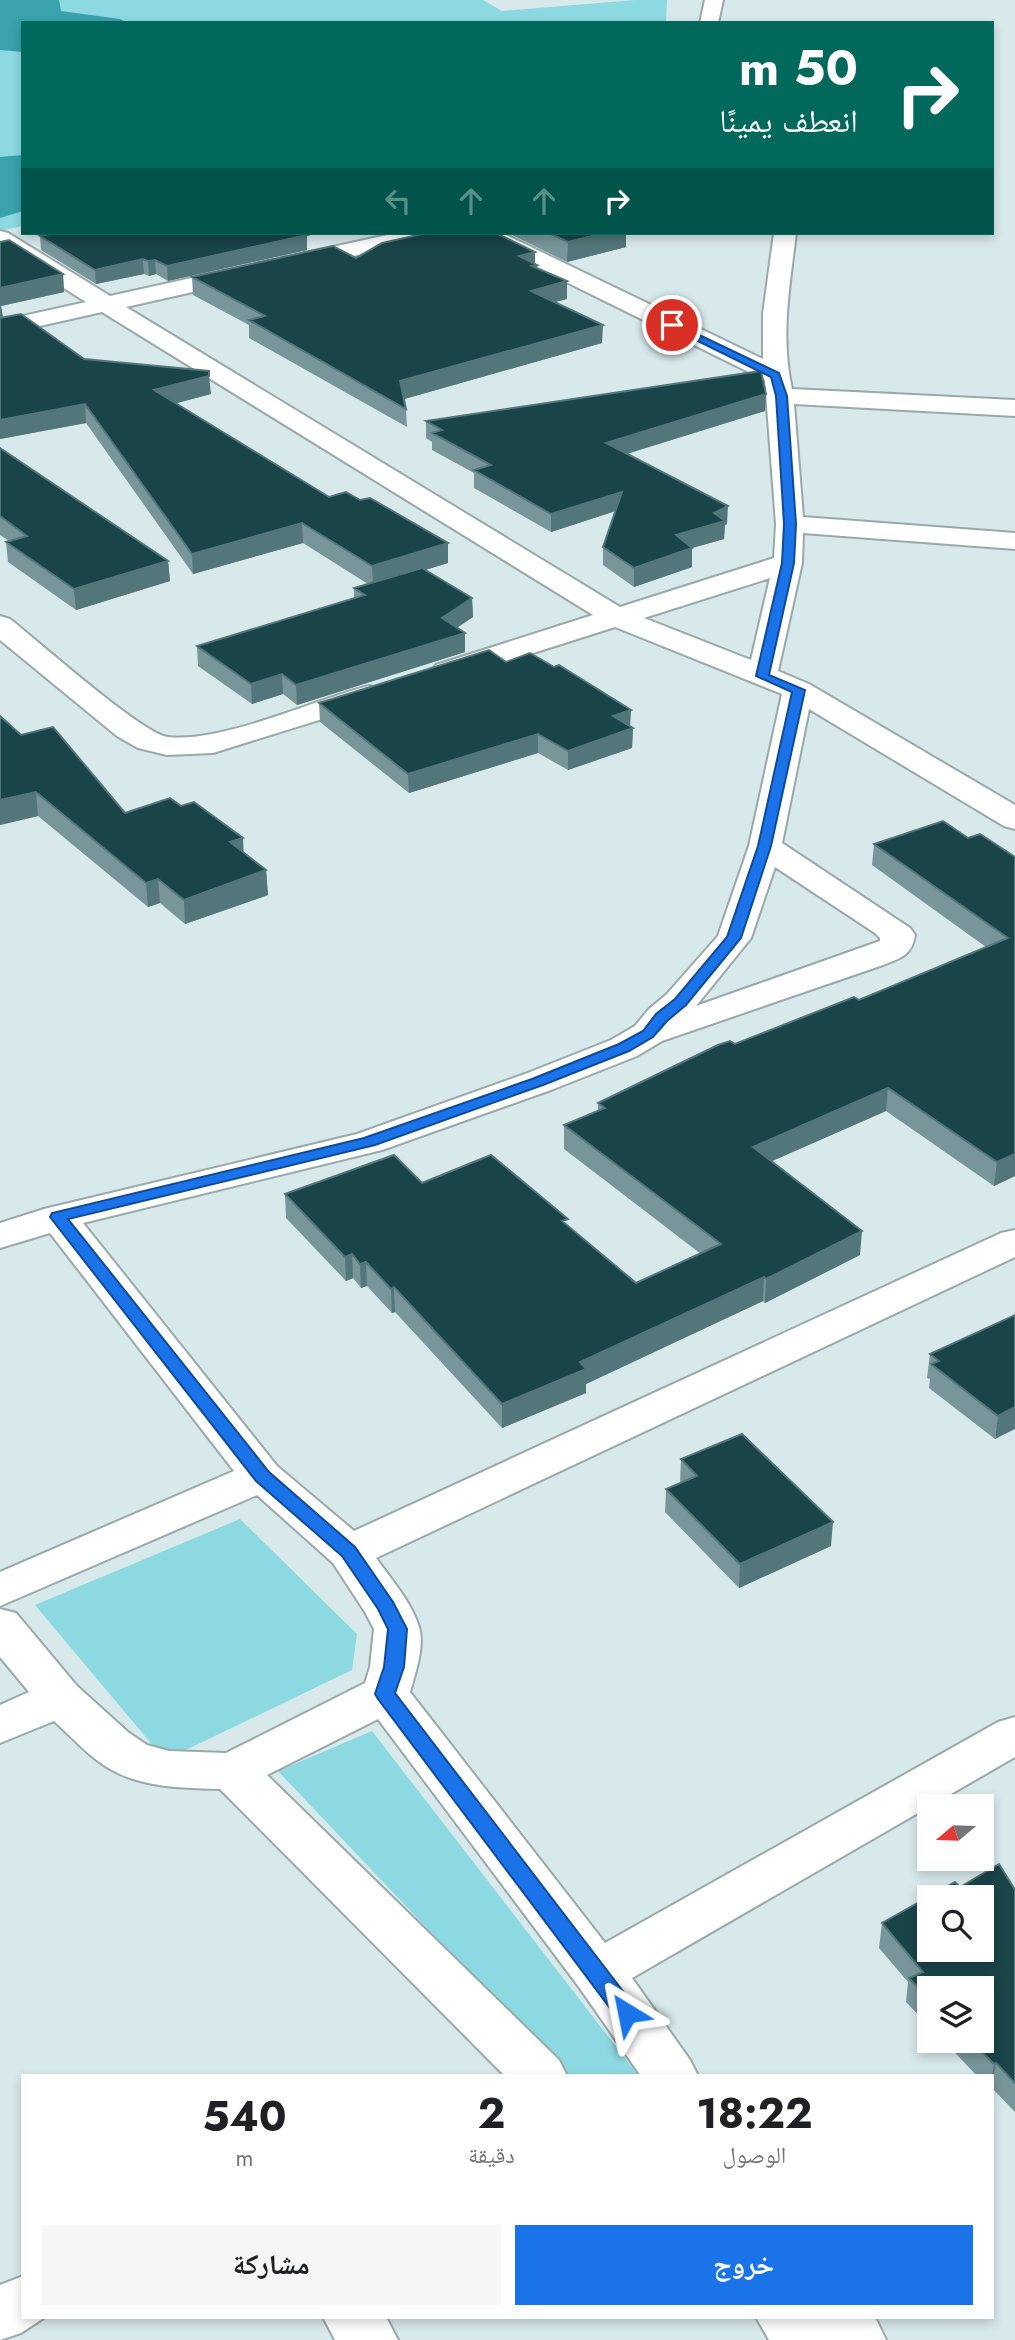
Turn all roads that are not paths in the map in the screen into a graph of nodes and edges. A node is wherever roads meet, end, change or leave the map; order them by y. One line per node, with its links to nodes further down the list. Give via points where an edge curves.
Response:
1 (713, 0): 2 (street)
2 (709, 21)
3 (4, 229): 9 (street)
4 (333, 235): 8 (street)
5 (416, 235): 8 (street)
6 (489, 235): 11 (street)
7 (785, 235): 11 (street, via 776,289)
8 (356, 248): 9 (street)
9 (104, 304): 10 (street); 16 (street)
10 (0, 328)
11 (778, 386): 12 (street); 13 (street)
12 (1015, 408)
13 (790, 524): 14 (street); 15 (street)
14 (1015, 541)
15 (788, 563): 16 (street); 18 (street)
16 (616, 617): 17 (street, via 213,744 167,746 128,729); 18 (street)
17 (0, 625)
18 (762, 676): 19 (street)
19 (799, 690): 20 (street); 21 (street)
20 (1015, 819)
21 (765, 846): 22 (street, via 733,938); 22 (street, via 887,926 898,935 896,947)
22 (648, 1034): 23 (street, via 538,1082 369,1142)
23 (58, 1217): 24 (street); 26 (street)
24 (0, 1236)
25 (1015, 1242): 27 (street)
26 (262, 1476): 27 (street); 28 (street)
27 (349, 1552): 30 (street, via 397,1629 394,1667)
28 (0, 1590)
29 (0, 1625): 31 (street)
30 (385, 1694): 34 (street); 35 (street)
31 (60, 1698): 32 (street); 34 (street, via 132,1759 169,1769)
32 (0, 1725)
33 (1015, 1735): 35 (street)
34 (232, 1771): 36 (street)
35 (598, 1972): 37 (street)
36 (538, 2074)
37 (670, 2074)
38 (21, 2303): 39 (street)
39 (0, 2315)
40 (353, 2319): 43 (street)
41 (787, 2319): 44 (street)
42 (842, 2319): 45 (street)
43 (369, 2340)
44 (808, 2340)
45 (857, 2340)

